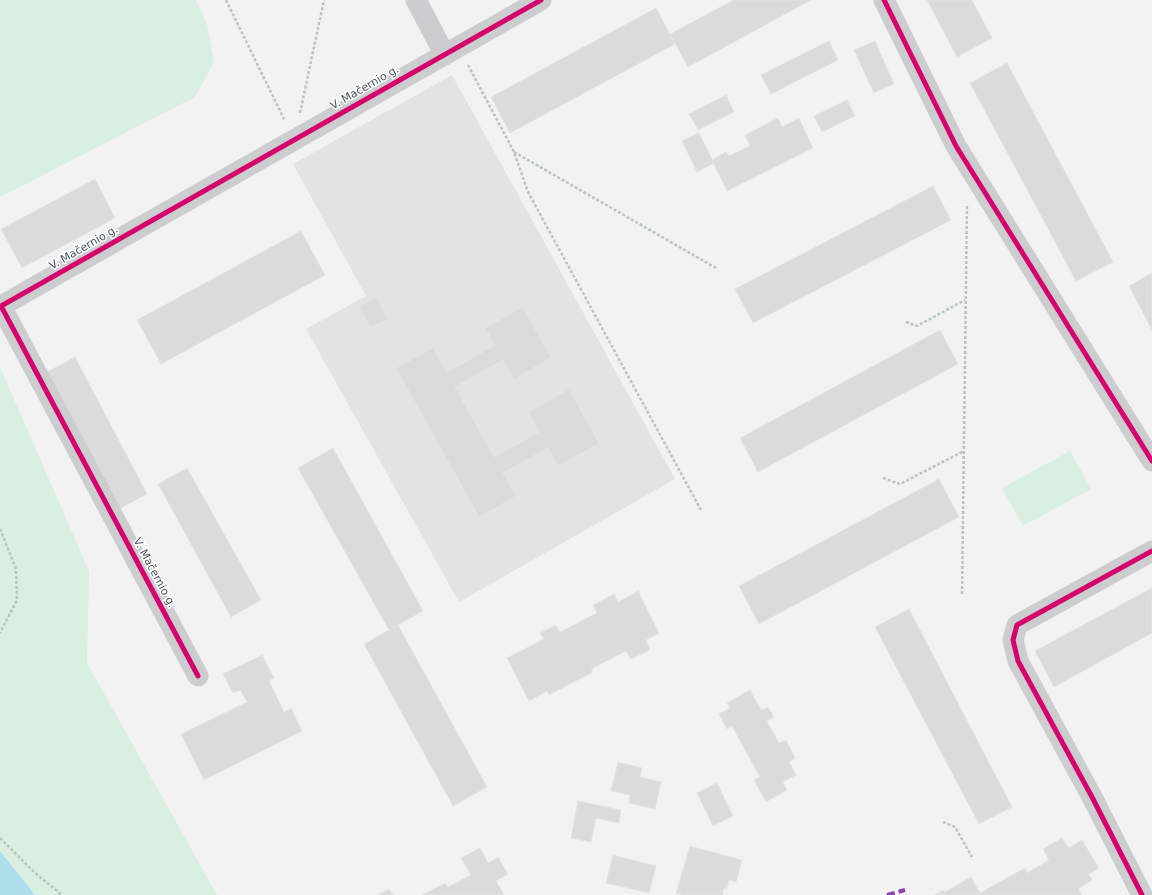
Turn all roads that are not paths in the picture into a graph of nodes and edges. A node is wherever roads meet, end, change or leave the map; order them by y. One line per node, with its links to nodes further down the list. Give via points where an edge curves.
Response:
1 (416, 0): 4 (street)
2 (541, 0): 4 (street, V. Mačernio g.)
3 (884, 0): 5 (street, via 956,146)
4 (452, 51): 7 (street, V. Mačernio g., via 1,306)
5 (1152, 461)
6 (1152, 552): 8 (street, via 1017,625 1013,640 1018,661)
7 (198, 676)
8 (1142, 895)

